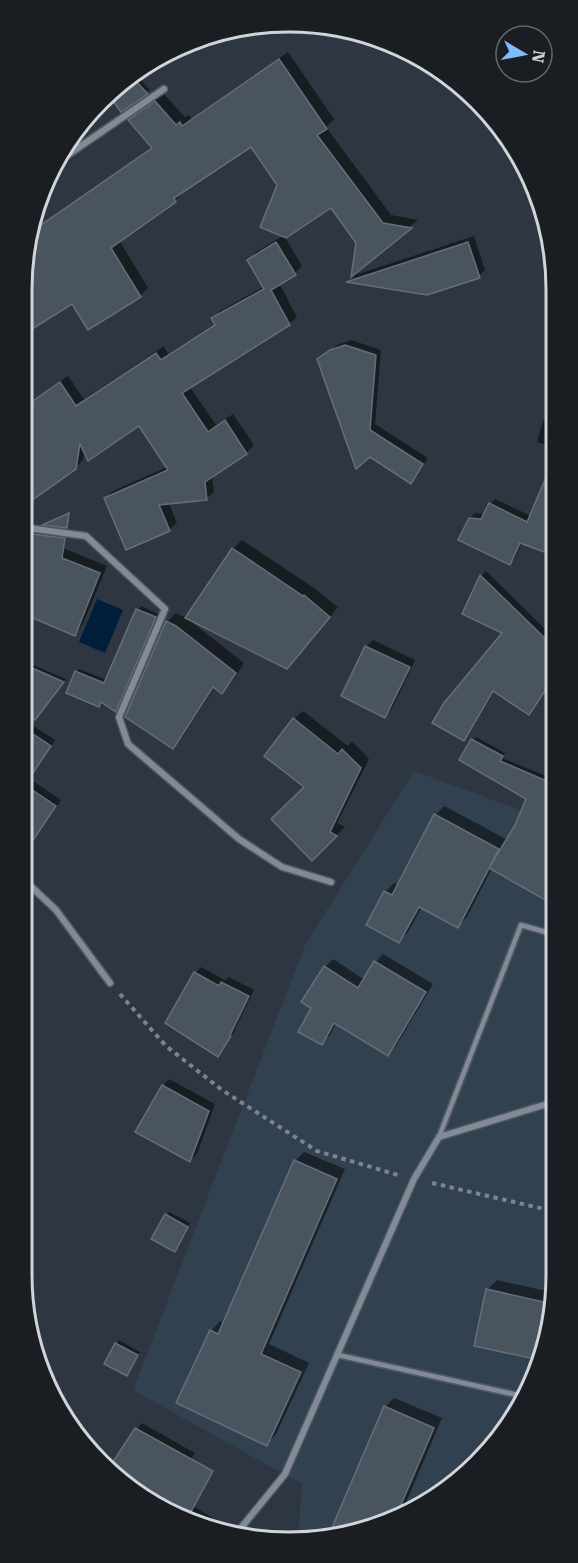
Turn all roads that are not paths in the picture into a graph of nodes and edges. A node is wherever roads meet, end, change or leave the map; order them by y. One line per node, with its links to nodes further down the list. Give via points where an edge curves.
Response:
1 (164, 89): 2 (street)
2 (70, 153)
3 (32, 529): 4 (street, via 86,536 165,609 119,717 128,744 239,839 282,867)
4 (331, 882)
5 (32, 888): 7 (street, via 56,910)
6 (546, 932): 9 (lane, via 521,925)
7 (110, 983)
8 (546, 1104): 9 (street)
9 (439, 1137): 10 (street, via 414,1179)
10 (338, 1355): 11 (lane); 12 (street, via 285,1474)
11 (516, 1395)
12 (242, 1527)

